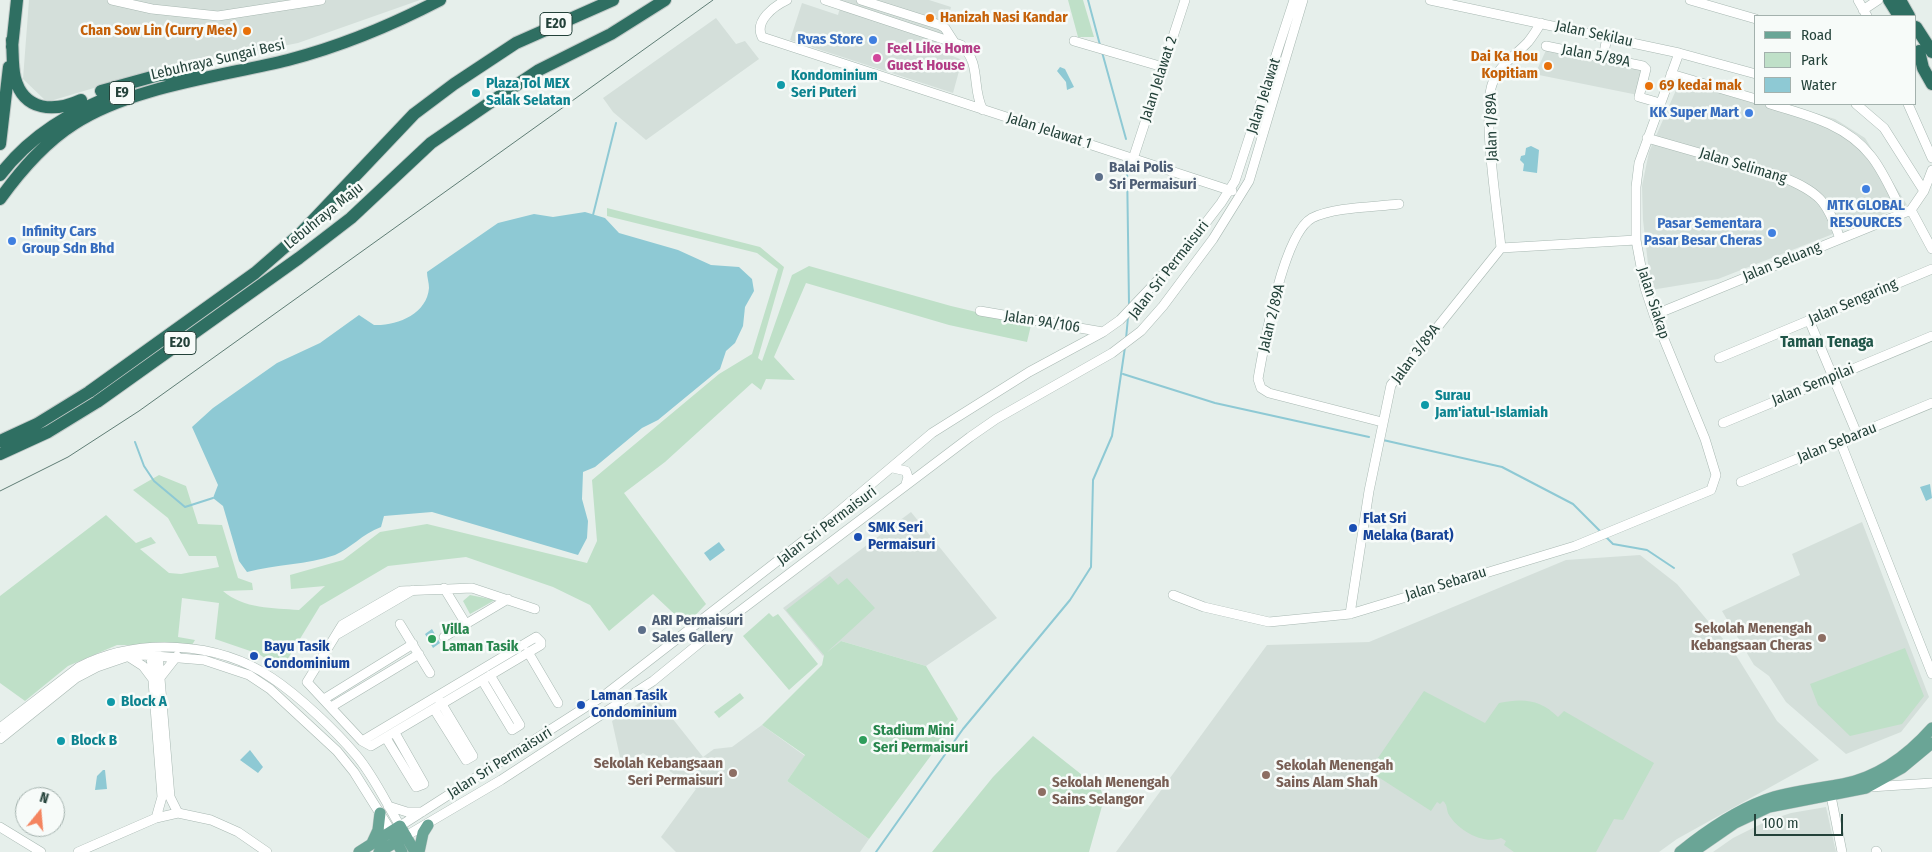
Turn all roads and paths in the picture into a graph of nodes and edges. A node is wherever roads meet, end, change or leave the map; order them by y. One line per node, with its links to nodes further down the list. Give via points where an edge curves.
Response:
1 (17, 0): 30 (highway)
2 (112, 0): 20 (street)
3 (321, 0): 20 (street, via 218,16)
4 (431, 0): 41 (highway, Lebuhraya Sungai Besi / E9, via 340,38)
5 (440, 0): 62 (highway, Lebuhraya Sungai Besi / E9, via 326,49 142,94 110,105 75,123 48,144)
6 (613, 0): 84 (highway, Lebuhraya Maju / E20, via 516,43 454,84 414,114 301,233 255,273 89,392 43,421)
7 (665, 0): 86 (highway, Lebuhraya Maju / E20, via 611,34 539,70 431,143 351,218 299,258 97,402 48,432)
8 (787, 0): 47 (street, Jalan Jelawat 1, via 763,20 762,37)
9 (825, 0): 19 (street)
10 (861, 0): 32 (street, via 940,25)
11 (1185, 0): 39 (street, Jalan Jelawat 2)
12 (1294, 0): 60 (street, Jalan Jelawat, via 1241,168)
13 (1303, 0): 59 (street, Jalan Jelawat)
14 (1430, 0): 24 (street, Jalan Sekilau)
15 (1690, 0): 23 (street)
16 (1858, 0): 22 (street)
17 (1889, 0): 21 (highway)
18 (1877, 1): 22 (street)
19 (846, 3): 32 (street)
20 (152, 4)
21 (1902, 10)
22 (1867, 14)
23 (1754, 18)
24 (1541, 23): 29 (street, Jalan Sekilau); 68 (street, Jalan 1/89A, via 1528,41 1500,68 1489,95)
25 (1917, 26): 28 (highway)
26 (1917, 26): 33 (highway)
27 (1917, 27): 36 (highway)
28 (1932, 34)
29 (1608, 37): 37 (street, Jalan Sekilau); 38 (street)
30 (12, 40): 41 (highway, via 15,78 27,99 56,109 150,77); 54 (highway)
31 (1074, 41): 39 (street)
32 (954, 42): 45 (street, via 973,60 977,73)
33 (1932, 43)
34 (1546, 46): 38 (street, Jalan 5/89A)
35 (1917, 48): 40 (highway); 44 (highway)
36 (1932, 52)
37 (1679, 53): 42 (street, Jalan Sekilau); 43 (street, Jalan Siakap)
38 (1603, 58): 48 (street, Jalan 5/89A, via 1645,67 1639,97)
39 (1163, 67): 56 (street, Jalan Jelawat 2)
40 (1932, 71)
41 (199, 73): 58 (highway, Lebuhraya Sungai Besi / E9, via 139,87 76,111 38,137)
42 (1754, 73)
43 (1671, 74): 46 (street); 48 (street, Jalan Siakap)
44 (1932, 84)
45 (976, 87): 47 (street); 52 (street)
46 (1754, 98)
47 (960, 102): 52 (street, Jalan Jelawat 1)
48 (1660, 103): 53 (street, Jalan Siakap)
49 (1773, 105): 65 (street, via 1833,125 1862,145)
50 (1857, 105): 61 (street, via 1884,128)
51 (1908, 105): 55 (street)
52 (984, 110): 56 (street, Jalan Jelawat 1)
53 (1647, 138): 66 (street, Jalan Selimang, via 1798,183 1831,212); 67 (street, Jalan Siakap, via 1636,187)
54 (0, 144)
55 (1932, 158)
56 (1133, 159): 60 (street, Jalan Jelawat 1)
57 (1932, 170): 61 (street)
58 (0, 175)
59 (1249, 181): 60 (street, via 1236,190); 64 (street, Jalan Sri Permaisuri)
60 (1229, 190): 64 (street); 70 (street, Jalan Sri Permaisuri)
61 (1924, 191): 65 (street)
62 (0, 199)
63 (1399, 204): 81 (street, Jalan 2/89A, via 1338,211 1312,218 1297,232 1286,260 1258,379 1261,388 1269,393)
64 (1234, 208): 72 (street, Jalan Sri Permaisuri)
65 (1907, 211): 66 (street, Jalan Seluang); 69 (street)
66 (1840, 239): 74 (street, Jalan Seluang)
67 (1636, 240): 68 (street); 74 (street, Jalan Siakap)
68 (1501, 248): 81 (street, Jalan 3/89A, via 1391,385)
69 (1932, 249)
70 (1177, 260): 72 (street); 76 (street, Jalan Sri Permaisuri, via 1138,303)
71 (1932, 269): 75 (street, Jalan Sengaring)
72 (1190, 270): 89 (street, Jalan Sri Permaisuri, via 1163,306 1119,348 996,419)
73 (980, 311): 76 (street, Jalan 9A/106)
74 (1654, 315): 90 (street, Jalan Siakap, via 1705,439 1716,475)
75 (1809, 320): 78 (street, Jalan Sengaring); 79 (street)
76 (1103, 332): 87 (street, Jalan Sri Permaisuri, via 955,417)
77 (1932, 336): 79 (street, Jalan Sempilai)
78 (1719, 358)
79 (1833, 377): 82 (street, Jalan Sempilai); 83 (street)
80 (1932, 403): 83 (street, Jalan Sebarau)
81 (1382, 422): 96 (street, Jalan 3/89A)
82 (1722, 423)
83 (1857, 434): 85 (street, Jalan Sebarau)
84 (0, 441)
85 (1840, 441): 88 (street, Jalan Sebarau); 108 (street)
86 (0, 454)
87 (893, 468): 89 (street, via 906,471); 95 (street, Jalan Sri Permaisuri)
88 (1741, 482)
89 (906, 484): 97 (street, Jalan Sri Permaisuri)
90 (1711, 490): 96 (street, Jalan Sebarau, via 1575,546)
91 (444, 588): 93 (street, via 472,588); 99 (street); 112 (street, via 415,589 336,635 307,682)
92 (1173, 595): 96 (street, Jalan Sebarau, via 1204,607 1269,622)
93 (508, 599): 94 (street); 99 (street)
94 (535, 609)
95 (710, 614): 97 (street, via 708,621 711,624); 130 (street, Jalan Sri Permaisuri, via 606,694)
96 (1350, 614)
97 (724, 623): 133 (street, Jalan Sri Permaisuri, via 614,708)
98 (400, 624): 101 (street)
99 (466, 624): 100 (street)
100 (444, 637)
101 (413, 644): 104 (street); 112 (street)
102 (154, 651): 105 (street); 106 (street); 110 (street); 115 (street, via 206,651 252,667); 117 (street, via 108,655 79,667)
103 (528, 652): 109 (street); 111 (street, via 540,645 538,638); 113 (street)
104 (419, 654): 107 (street); 115 (street)
105 (129, 656): 110 (street); 122 (street, via 76,678)
106 (177, 656): 110 (street); 118 (street, via 204,660 249,675 270,689)
107 (430, 673)
108 (1932, 674)
109 (486, 678): 109 (street, via 520,725 512,730); 114 (street)
110 (156, 679): 131 (street, via 170,797); 132 (street, via 162,797)
111 (436, 696): 114 (street); 123 (street)
112 (324, 699): 115 (street)
113 (558, 703)
114 (438, 707): 114 (street, via 473,756 466,760); 121 (street)
115 (328, 712): 116 (street); 116 (street); 118 (street)
116 (334, 722): 120 (street); 123 (street); 129 (street, via 356,755)
117 (0, 728)
118 (313, 728): 120 (street)
119 (1932, 728): 128 (main road, via 1912,749 1878,771 1845,783)
120 (321, 736): 129 (street)
121 (390, 736): 121 (street, via 424,784 416,787); 123 (street, via 371,746)
122 (0, 739)
123 (362, 741)
124 (1932, 743): 126 (main road, via 1902,768)
125 (1932, 783): 126 (street)
126 (1866, 788): 127 (main road)
127 (1830, 796): 128 (main road, via 1816,792); 145 (main road, via 1793,801 1750,815); 146 (street)
128 (1766, 800): 144 (main road, via 1722,821)
129 (384, 809): 130 (street); 135 (street); 136 (main road)
130 (422, 812): 135 (street, Jalan Sri Permaisuri)
131 (178, 813): 132 (street); 139 (street, via 211,820 238,832)
132 (156, 818): 138 (street)
133 (428, 825): 135 (street, Jalan Sri Permaisuri); 143 (main road, via 422,833)
134 (0, 827): 137 (street)
135 (398, 834): 136 (main road, Jalan Sri Permaisuri); 141 (main road); 142 (main road)
136 (375, 848): 140 (main road, Jalan Sri Permaisuri)
137 (41, 852)
138 (78, 852)
139 (267, 852)
140 (359, 852)
141 (402, 852)
142 (415, 852)
143 (419, 852)
144 (1680, 852)
145 (1693, 852)
146 (1842, 852)

